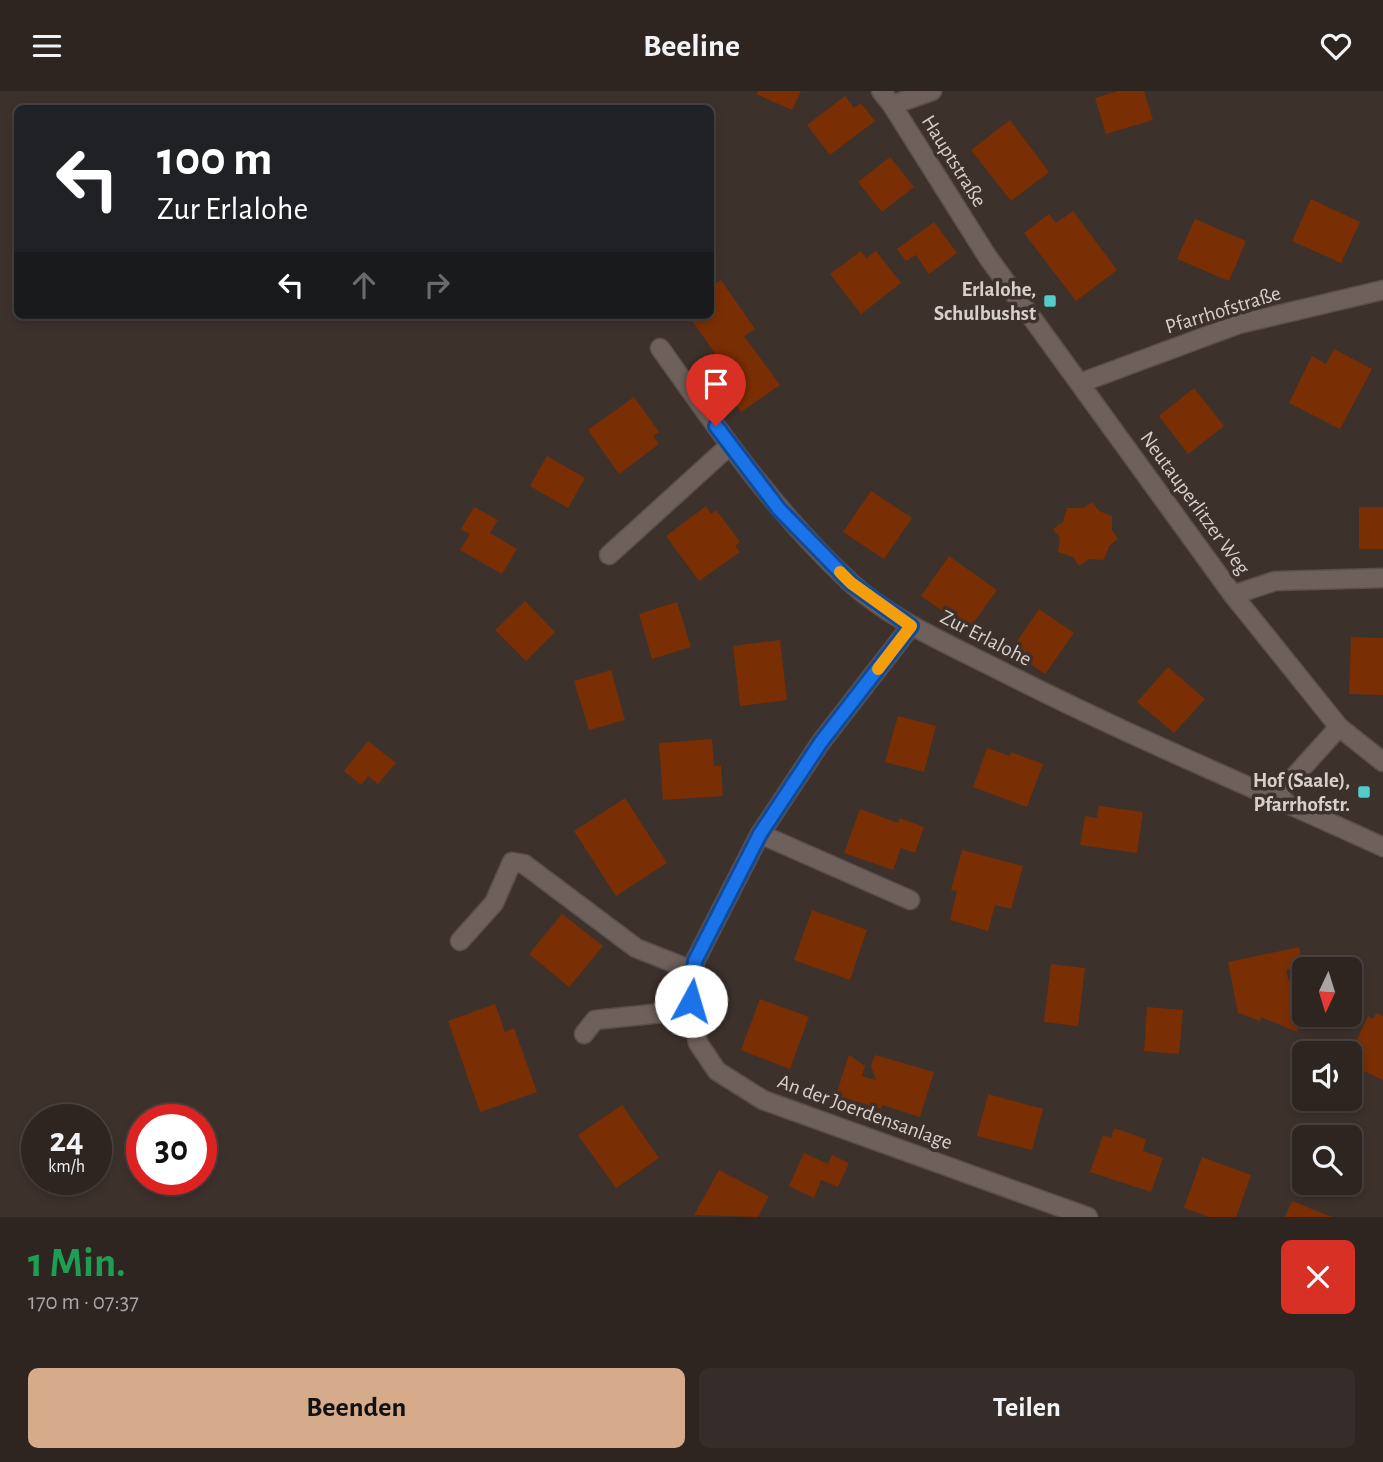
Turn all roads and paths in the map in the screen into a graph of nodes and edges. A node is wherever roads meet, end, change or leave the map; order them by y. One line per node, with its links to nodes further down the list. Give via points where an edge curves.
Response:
1 (932, 91): 2 (street)
2 (886, 98): 3 (street, Hauptstraße)
3 (987, 256): 6 (street, Neutauperlitzer Weg)
4 (1383, 290): 6 (street, Pfarrhofstraße, via 1239,324)
5 (660, 348): 7 (street, Zur Erlalohe)
6 (1080, 383): 10 (street, Neutauperlitzer Weg)
7 (729, 446): 8 (street); 11 (street, Zur Erlalohe, via 779,509 851,583)
8 (609, 555)
9 (1383, 578): 10 (street, via 1275,581)
10 (1233, 595): 12 (street, Neutauperlitzer Weg)
11 (911, 626): 14 (street, Zur Erlalohe, via 1074,708); 15 (street, An der Joerdensanlage, via 821,742)
12 (1339, 727): 13 (street, Neutauperlitzer Weg); 14 (street)
13 (1383, 762)
14 (1276, 797): 16 (street, Zur Erlalohe)
15 (760, 834): 17 (street); 19 (street, An der Joerdensanlage)
16 (1383, 847)
17 (910, 899)
18 (460, 941): 19 (street, via 494,903 512,862 524,864 636,948)
19 (694, 971): 20 (street, An der Joerdensanlage)
20 (694, 1019): 21 (street, via 662,1013 595,1020); 22 (street, An der Joerdensanlage, via 698,1043 717,1071 763,1100)
21 (584, 1034)
22 (1088, 1217)

